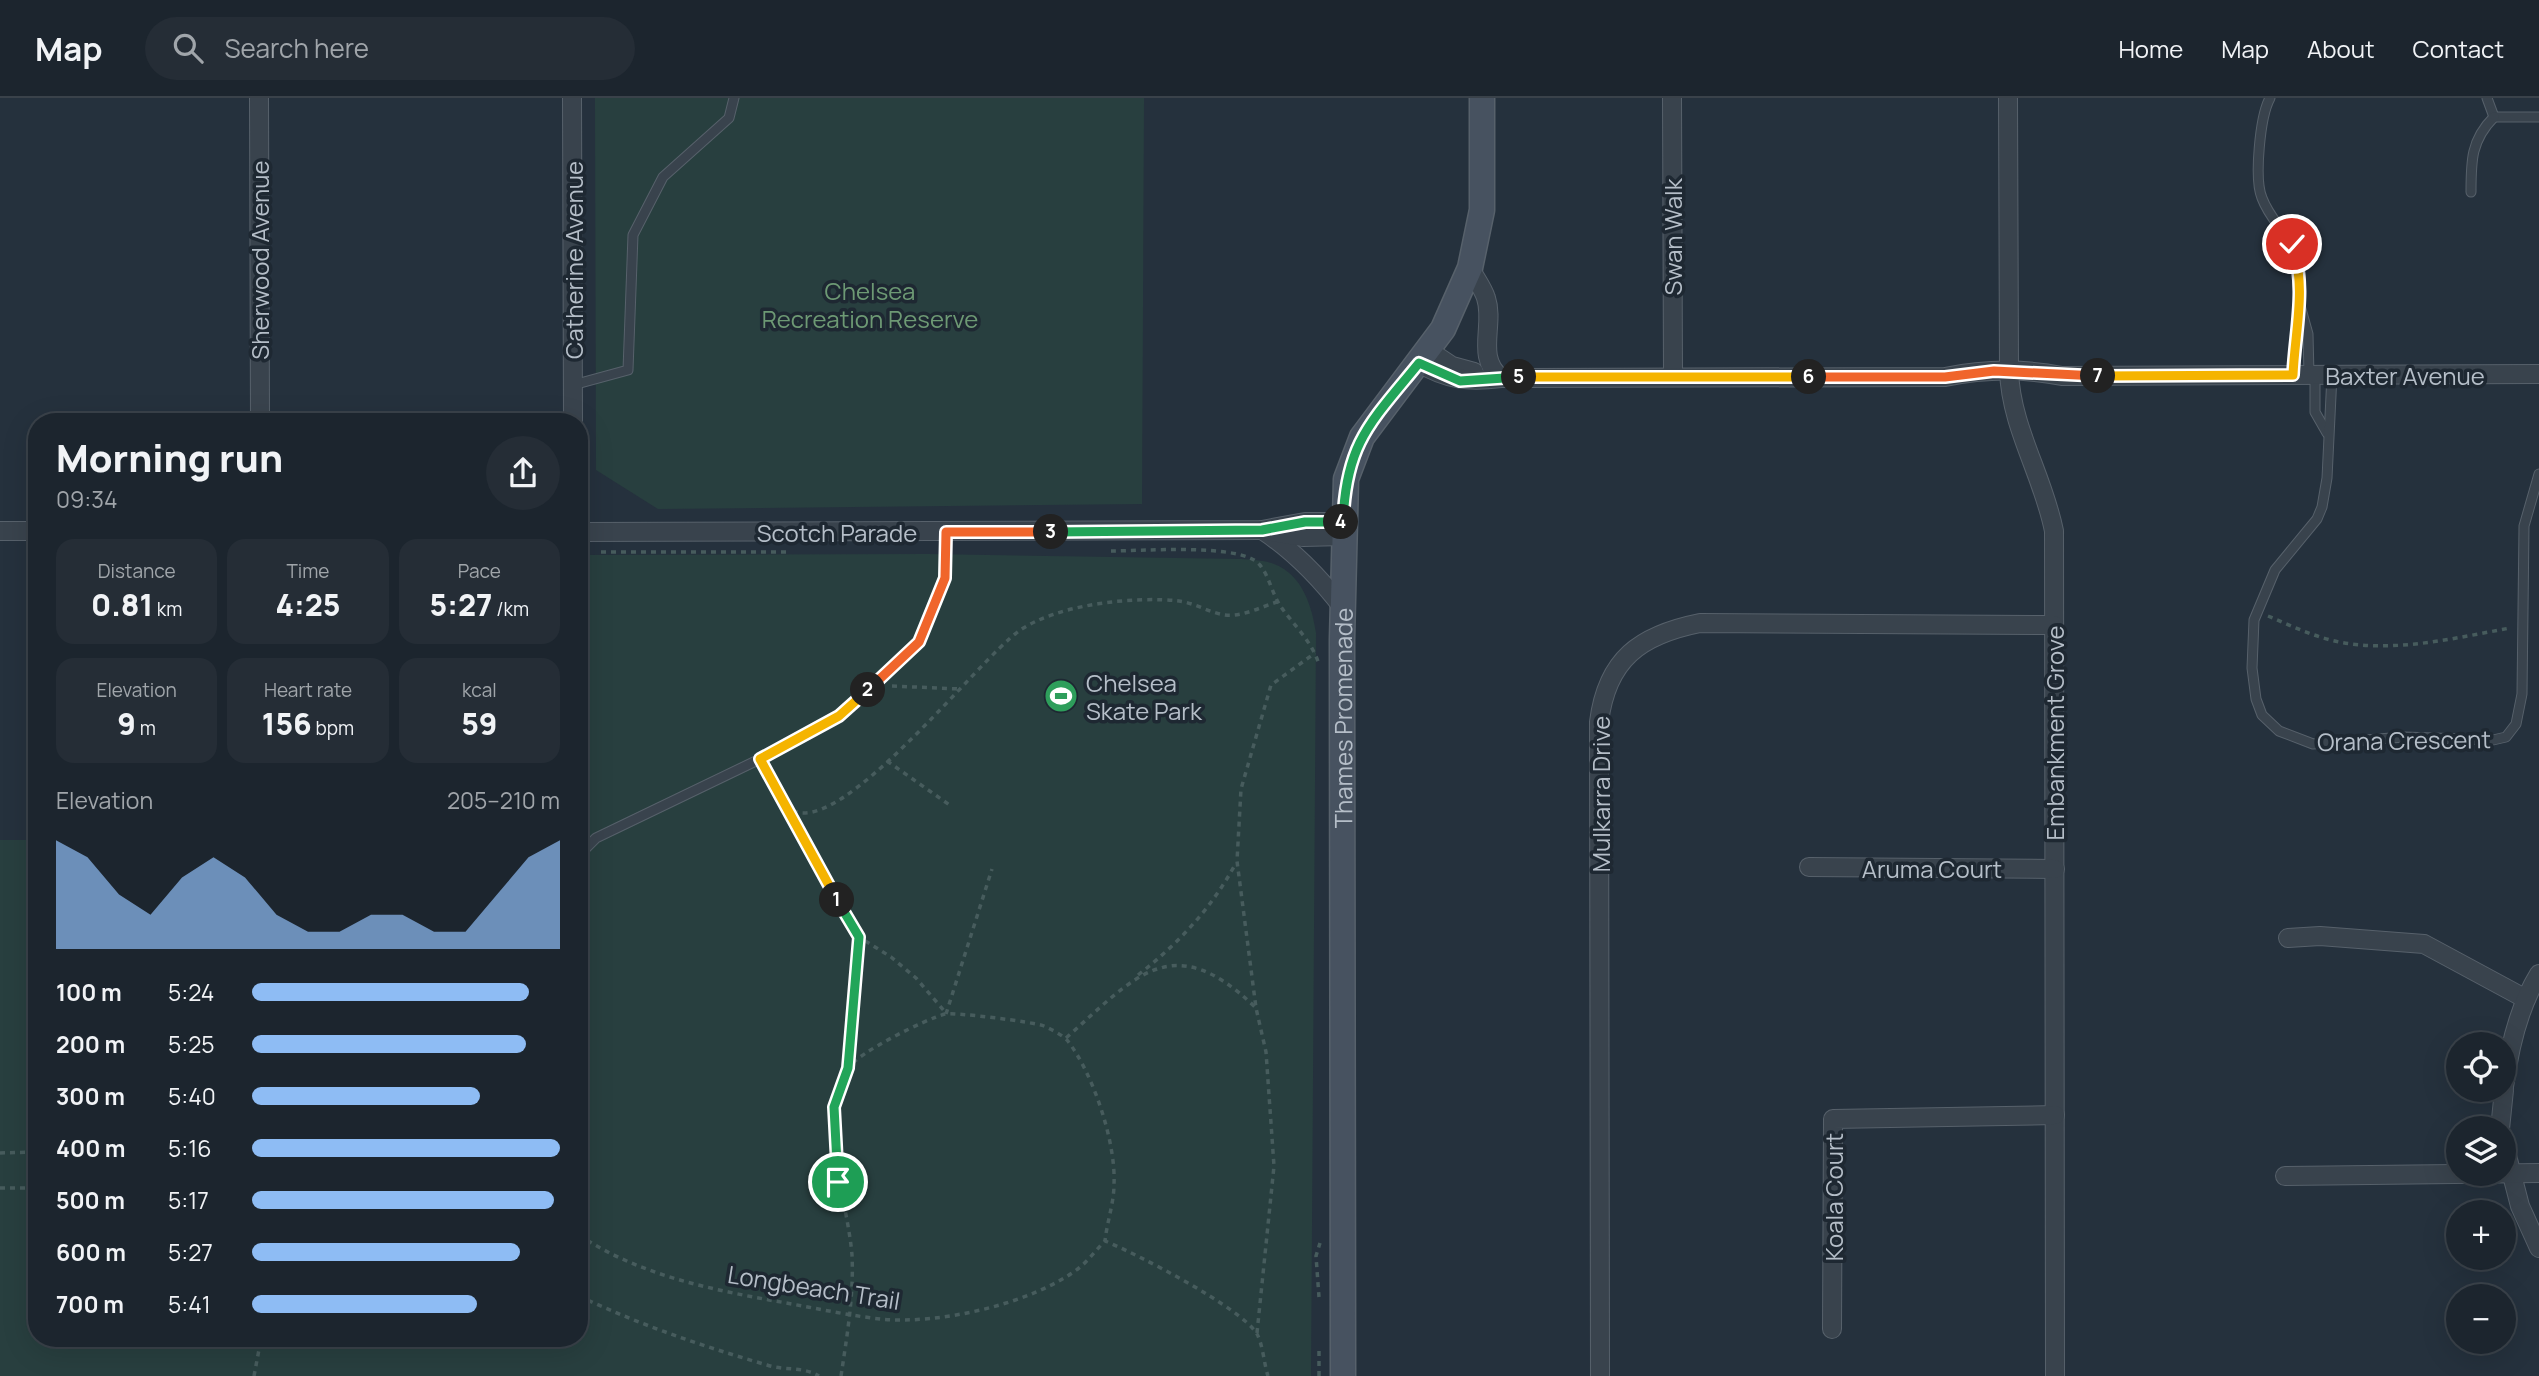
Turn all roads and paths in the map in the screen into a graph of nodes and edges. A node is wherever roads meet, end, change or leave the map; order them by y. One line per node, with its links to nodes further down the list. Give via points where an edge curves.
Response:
1 (259, 98): 21 (street, Sherwood Avenue)
2 (572, 98): 20 (street, Catherine Avenue)
3 (734, 98): 20 (lane, via 729,118 663,177 632,235 628,370)
4 (1482, 98): 12 (main road, Thames Promenade, via 1481,218)
5 (1672, 98): 17 (street, Swan Walk)
6 (2008, 98): 18 (street, Embankment Grove)
7 (2270, 98): 13 (lane, via 2263,116 2259,186 2295,252)
8 (2487, 98): 9 (lane)
9 (2494, 117): 10 (lane); 11 (lane, via 2473,148)
10 (2539, 117)
11 (2471, 192)
12 (1470, 268): 14 (main road, Thames Promenade, via 1450,317); 19 (street, via 1486,296 1487,354)
13 (2301, 307): 16 (lane); 16 (lane, via 2295,335)
14 (1423, 356): 19 (street, Baxter Avenue, via 1460,381); 25 (main road, Thames Promenade, via 1357,446 1346,479)
15 (2539, 374): 16 (street, Baxter Avenue)
16 (2312, 375): 18 (street, Baxter Avenue, via 2062,376 2034,371); 23 (lane, Orana Crescent, via 2315,412); 23 (lane, Orana Crescent, via 2332,405)
17 (1673, 376): 18 (street, Baxter Avenue, via 1945,377 1975,371); 19 (street, Baxter Avenue)
18 (2009, 377): 35 (street, Embankment Grove, via 2012,411 2047,499 2054,531)
19 (1501, 378)
20 (573, 386): 22 (street, Catherine Avenue)
21 (260, 413)
22 (573, 413)
23 (2327, 433): 34 (lane, Orana Crescent, via 2327,478 2320,511 2281,562)
24 (2539, 474): 36 (lane, Orana Crescent, via 2524,526)
25 (1343, 529): 26 (street, Scotch Parade, via 1303,537); 33 (main road, Thames Promenade)
26 (1262, 530): 30 (street, Scotch Parade); 33 (street, via 1303,562)
27 (0, 531): 28 (street)
28 (28, 531)
29 (588, 532): 30 (street, Scotch Parade)
30 (946, 532): 39 (lane, via 945,578 919,642)
31 (1227, 552): 32 (path, via 1248,556 1259,564)
32 (1277, 602): 37 (path); 43 (path, via 1226,615 1183,601 1143,598 1046,617 1010,638 876,772 835,804 817,813 802,813)
33 (1343, 608): 86 (main road, Thames Promenade)
34 (2257, 611): 36 (path, via 2320,637 2369,645 2451,639); 36 (lane, Orana Crescent, via 2252,668 2259,709 2279,731 2318,744 2506,737 2521,706)
35 (2054, 625): 49 (street, Embankment Grove); 87 (street, Mulkarra Drive, via 1700,624 1664,631 1637,648 1614,671 1602,697 1599,722)
36 (2524, 625)
37 (1315, 653): 38 (path); 46 (path, via 1270,685 1241,789)
38 (1319, 678)
39 (873, 685): 40 (path); 41 (lane, via 839,716)
40 (960, 689)
41 (760, 759): 43 (path); 45 (lane, via 596,838)
42 (887, 761): 44 (path)
43 (782, 799): 50 (path)
44 (951, 806)
45 (588, 846)
46 (1237, 861): 53 (path, via 1217,897 1174,946); 55 (path)
47 (1809, 867): 49 (street, Aruma Court)
48 (992, 869): 56 (path)
49 (2055, 869): 60 (street, Embankment Grove)
50 (859, 937): 56 (path, via 908,971); 59 (path)
51 (2288, 938): 54 (street, via 2424,944)
52 (2539, 974): 54 (street)
53 (1134, 978): 55 (path, via 1176,964 1193,967 1236,989); 58 (path)
54 (2526, 999): 57 (street)
55 (1256, 1008): 78 (path, via 1266,1052 1274,1166)
56 (946, 1014): 58 (path, via 1043,1026); 59 (path, via 867,1052)
57 (2515, 1032)
58 (1065, 1038): 72 (path, via 1105,1119 1114,1161 1115,1186)
59 (848, 1068): 76 (path, via 834,1107 838,1182 852,1254)
60 (2055, 1115): 77 (street, Koala Court, via 1833,1119); 88 (street, Embankment Grove)
61 (28, 1152): 62 (path)
62 (0, 1153)
63 (2539, 1173): 65 (street)
64 (2446, 1175): 66 (street)
65 (2516, 1175)
66 (2285, 1176)
67 (2515, 1186): 73 (street)
68 (0, 1188): 69 (path)
69 (28, 1188)
70 (1321, 1232): 75 (path, via 1316,1256)
71 (588, 1241): 76 (path, Longbeach Trail, via 677,1280)
72 (1105, 1241): 76 (path, Longbeach Trail, via 1078,1269 1020,1300 932,1319); 78 (path, via 1152,1262)
73 (2539, 1248)
74 (588, 1300): 82 (path, via 680,1338 771,1367 809,1370)
75 (1321, 1309)
76 (851, 1314): 83 (path)
77 (1832, 1329)
78 (1257, 1333): 84 (path)
79 (1320, 1343): 85 (path)
80 (259, 1347): 81 (path)
81 (254, 1376)
82 (819, 1376)
83 (841, 1376)
84 (1268, 1376)
85 (1319, 1376)
86 (1343, 1376)
87 (1600, 1376)
88 (2055, 1376)

